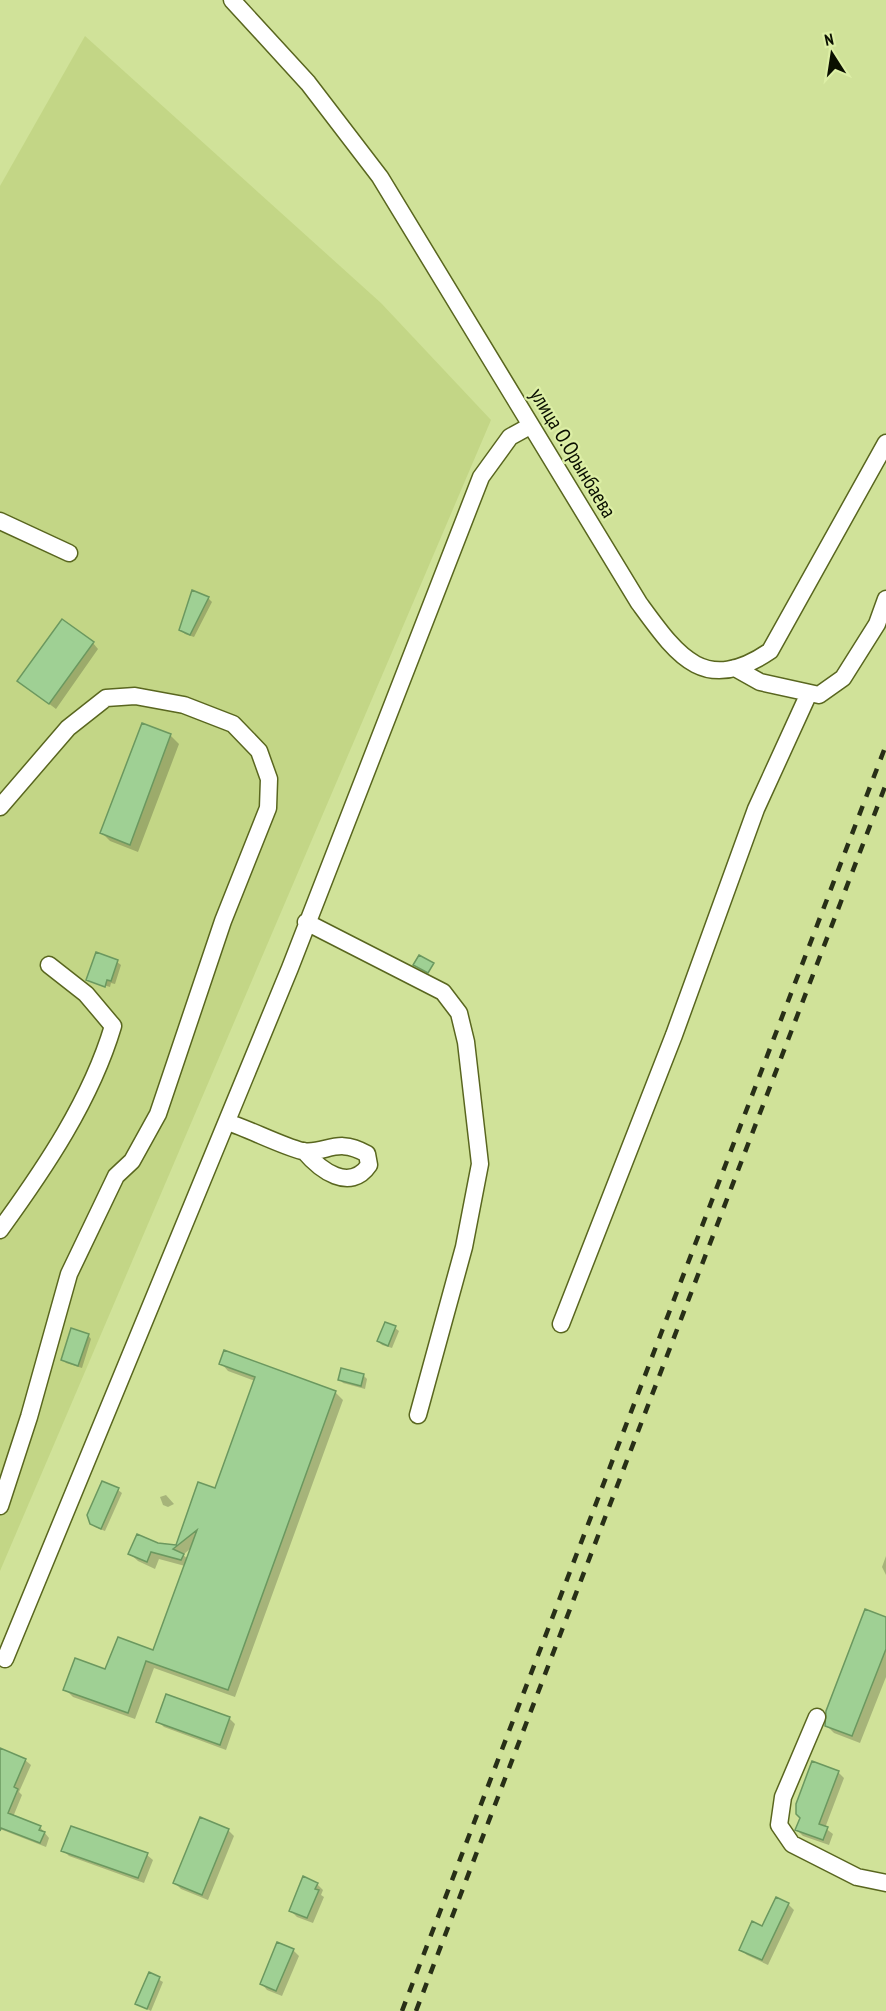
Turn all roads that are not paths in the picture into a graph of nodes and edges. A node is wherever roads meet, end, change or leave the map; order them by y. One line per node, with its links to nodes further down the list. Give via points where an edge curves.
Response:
1 (232, 0): 2 (street, улица О.Орынбаева, via 308,83 380,177)
2 (530, 426): 7 (street, улица О.Орынбаева, via 661,633 690,664 722,671); 10 (street, via 510,437 481,477)
3 (886, 443): 7 (street, улица О.Орынбаева, via 771,651 750,665)
4 (0, 521): 5 (street)
5 (69, 553)
6 (886, 599): 8 (street, via 877,624 843,678 819,694)
7 (735, 668): 8 (street, via 760,682)
8 (809, 693): 15 (street, via 756,809 675,1035)
9 (0, 807): 17 (street, via 68,728 106,698 135,696 184,705 233,724 259,751 269,779 268,808 223,921 158,1114 132,1161 116,1176 69,1274)
10 (306, 922): 12 (street); 16 (street, via 442,992 459,1013 466,1042 480,1164 464,1247)
11 (49, 965): 14 (street, via 86,994 113,1026 103,1059 44,1169)
12 (227, 1122): 13 (street); 18 (street)
13 (304, 1151)
14 (0, 1230)
15 (561, 1324)
16 (418, 1415)
17 (0, 1506)
18 (5, 1659)
19 (817, 1717): 20 (street, via 783,1797 779,1825 792,1844 856,1877)
20 (886, 1883)

